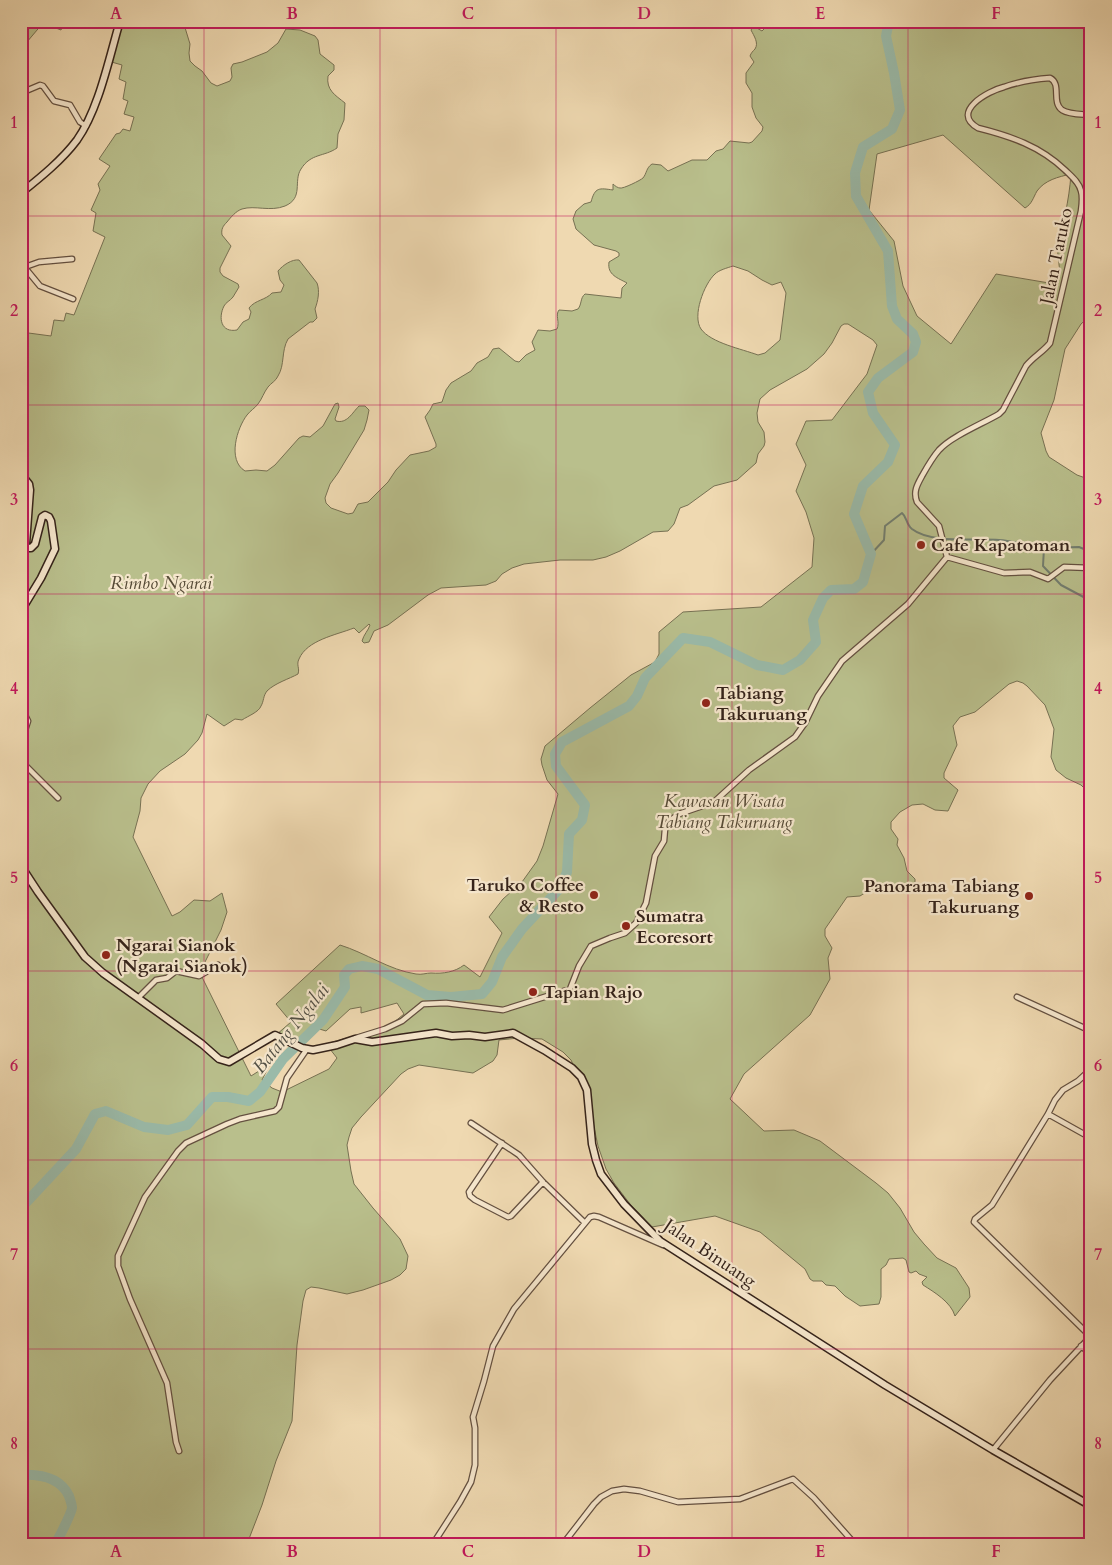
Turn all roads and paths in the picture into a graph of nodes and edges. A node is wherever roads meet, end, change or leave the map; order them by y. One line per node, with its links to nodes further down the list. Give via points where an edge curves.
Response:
1 (120, 21): 4 (main road, via 104,80)
2 (21, 94): 4 (street, via 43,86 54,101 70,105 79,121)
3 (1091, 116): 10 (street, Jalan Taruko, via 1062,109 1052,78 998,89 972,105 968,113 968,119 978,128 1020,140 1058,162 1074,178 1082,191 1082,198 1050,342 1026,366 1003,410 940,449 916,488 917,502 936,522 942,534)
4 (86, 126): 5 (main road, via 72,147)
5 (21, 193)
6 (72, 259): 7 (street)
7 (23, 265): 8 (street, via 40,286)
8 (73, 300)
9 (21, 474): 12 (main road, via 30,490 27,548 35,544 45,515 51,520 55,549)
10 (946, 557): 11 (street, via 1004,573 1030,572 1048,579 1064,567); 22 (street, via 908,604 842,660 795,738 749,770 714,802 669,820 664,841 655,856 646,903 636,923 626,933 591,946 570,989 503,1010 446,1003 423,1004 402,1021)
11 (1091, 568)
12 (21, 610)
13 (22, 709): 14 (street, via 28,721)
14 (21, 743)
15 (21, 761): 16 (street)
16 (58, 798)
17 (21, 866): 20 (main road, via 85,957)
18 (218, 965): 20 (street, via 199,976 176,971 167,978 158,979)
19 (1017, 997): 21 (street)
20 (138, 998): 23 (main road, via 222,1061 240,1057 275,1035)
21 (1091, 1031)
22 (355, 1039): 23 (main road, Jalan Binuang, via 322,1049); 31 (main road, Jalan Binuang, via 372,1042 436,1033 485,1037 512,1032 572,1068 587,1090 592,1144 601,1174 624,1204)
23 (304, 1049): 36 (street, via 285,1082 275,1111 240,1118 186,1143 178,1151 145,1197 118,1256 118,1266 130,1299 170,1392)
24 (1091, 1069): 25 (street, via 1063,1090)
25 (1048, 1114): 27 (street); 32 (street, via 992,1205 974,1222)
26 (471, 1123): 28 (street)
27 (1091, 1138)
28 (502, 1144): 29 (street, via 519,1155); 29 (street, via 473,1183 470,1196 508,1218)
29 (543, 1182): 30 (street)
30 (585, 1222): 31 (street, via 590,1217 599,1217); 38 (street, via 514,1309 492,1346 473,1417 475,1465 471,1482)
31 (672, 1250): 35 (main road, Jalan Binuang)
32 (1090, 1336): 33 (street)
33 (1081, 1346): 34 (street); 35 (street)
34 (1091, 1354)
35 (993, 1450): 37 (main road, Jalan Binuang)
36 (179, 1451)
37 (1091, 1506)
38 (433, 1544)
39 (563, 1544): 40 (street, via 594,1504 612,1491 624,1488 678,1502 740,1499 793,1480 814,1498)
40 (855, 1544)

